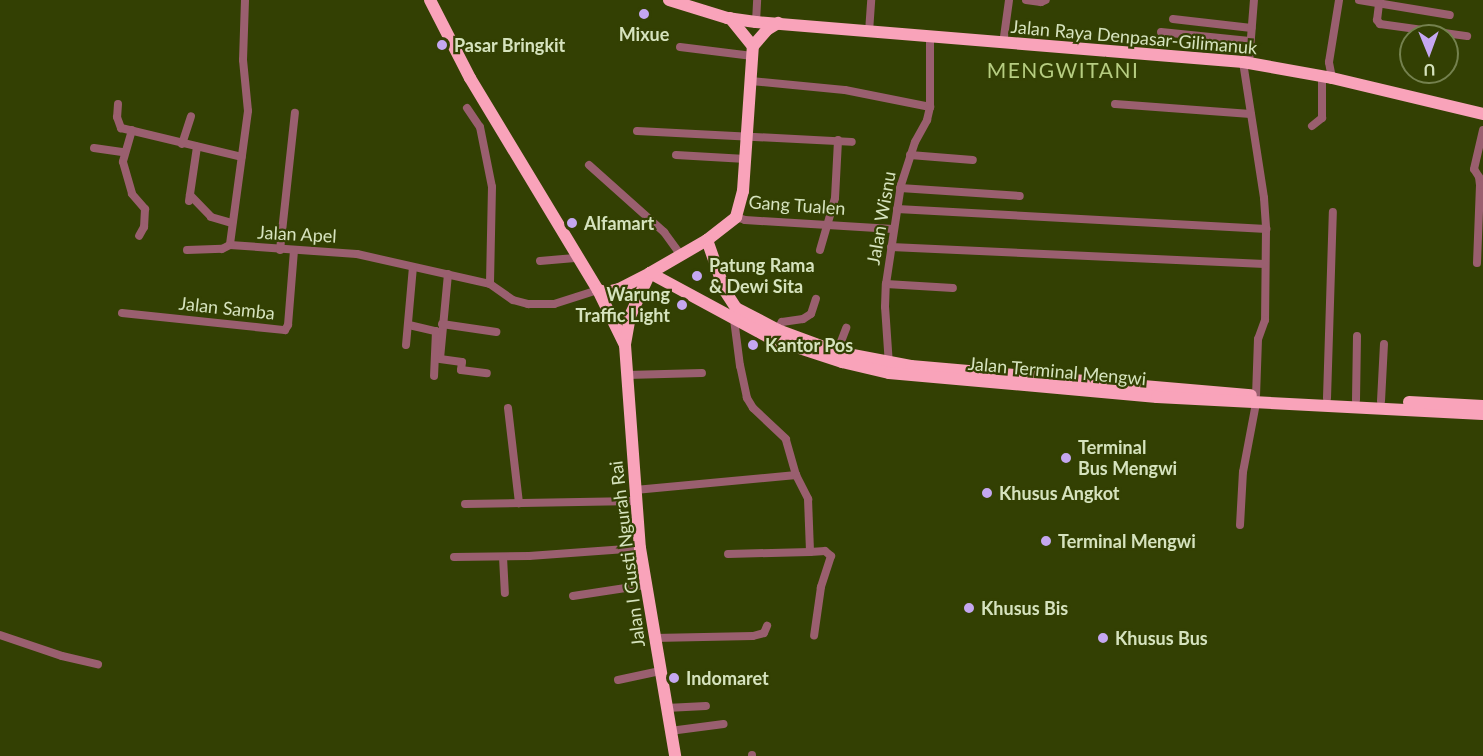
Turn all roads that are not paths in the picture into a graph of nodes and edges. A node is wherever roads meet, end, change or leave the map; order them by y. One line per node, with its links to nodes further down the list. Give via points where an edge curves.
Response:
1 (245, 0): 52 (street, Jalan Apel, via 243,60 248,111)
2 (430, 0): 74 (highway, via 485,105)
3 (669, 0): 14 (highway, Jalan Raya Denpasar-Gilimanuk)
4 (757, 0): 16 (street)
5 (871, 0): 19 (street)
6 (1009, 0): 24 (street)
7 (1026, 0): 8 (street)
8 (1046, 0)
9 (1254, 0): 18 (street)
10 (1339, 0): 28 (street)
11 (1359, 0): 12 (street)
12 (1379, 4): 13 (street); 21 (street, via 1380,24)
13 (1450, 15)
14 (730, 18): 16 (highway, Jalan Raya Denpasar-Gilimanuk); 26 (highway)
15 (1173, 19): 18 (street)
16 (756, 22): 17 (highway, Jalan Raya Denpasar-Gilimanuk)
17 (778, 23): 19 (highway, Jalan Raya Denpasar-Gilimanuk); 26 (highway, via 760,37)
18 (1251, 28): 23 (street)
19 (869, 32): 22 (highway, Jalan Raya Denpasar-Gilimanuk)
20 (1161, 32): 23 (street)
21 (1467, 36)
22 (930, 37): 24 (highway, Jalan Raya Denpasar-Gilimanuk); 33 (street, Jalan Wisnu)
23 (1250, 41): 27 (street)
24 (1003, 44): 27 (highway, Jalan Raya Denpasar-Gilimanuk)
25 (680, 46): 26 (street)
26 (752, 51): 30 (highway)
27 (1246, 62): 29 (highway, Jalan Raya Denpasar-Gilimanuk); 36 (street)
28 (1329, 62): 29 (street); 29 (street)
29 (1324, 76): 37 (highway, Jalan Raya Denpasar-Gilimanuk); 39 (street, via 1322,118)
30 (748, 84): 33 (street, via 845,90); 43 (highway)
31 (118, 104): 41 (street, via 119,127)
32 (1115, 104): 36 (street)
33 (930, 107): 51 (street, Jalan Wisnu)
34 (467, 108): 81 (street, via 480,127 492,186)
35 (295, 112): 70 (street)
36 (1251, 114): 64 (street)
37 (1483, 114)
38 (191, 116): 46 (street)
39 (1312, 126)
40 (1483, 130): 76 (street, via 1474,169 1480,185)
41 (135, 131): 46 (street); 49 (street)
42 (638, 131): 43 (street)
43 (748, 135): 44 (street); 53 (highway)
44 (838, 140): 45 (street); 62 (street, via 835,198)
45 (852, 142)
46 (182, 144): 47 (street)
47 (197, 147): 52 (street); 61 (street, via 189,198 211,217)
48 (94, 148): 49 (street)
49 (124, 152): 65 (street, via 125,174 132,194 145,209)
50 (676, 155): 53 (street)
51 (910, 155): 54 (street); 56 (street, Jalan Wisnu)
52 (242, 157): 61 (street, Jalan Apel)
53 (746, 159): 60 (highway, via 742,204)
54 (973, 160)
55 (589, 165): 73 (street, via 664,232)
56 (900, 188): 57 (street); 58 (street, Jalan Wisnu)
57 (1020, 196)
58 (897, 209): 63 (street, Jalan Wisnu); 64 (street)
59 (1333, 212): 103 (street)
60 (736, 217): 62 (street, Gang Tualen); 66 (highway)
61 (232, 223): 67 (street, Jalan Apel)
62 (826, 223): 63 (street, Gang Tualen); 71 (street)
63 (893, 229): 68 (street, Jalan Wisnu)
64 (1266, 230): 77 (street)
65 (139, 236)
66 (707, 240): 73 (highway); 92 (highway, Jalan Terminal Mengwi, via 730,302)
67 (231, 245): 69 (street, via 222,249); 70 (street, Jalan Apel)
68 (891, 247): 77 (street); 82 (street, Jalan Wisnu)
69 (187, 249)
70 (280, 250): 72 (street, Jalan Apel)
71 (820, 250)
72 (294, 251): 78 (street, Jalan Apel, via 357,254); 86 (street, Jalan Samba, via 285,330)
73 (681, 255): 79 (highway)
74 (579, 258): 75 (street); 84 (highway)
75 (540, 261)
76 (1477, 263)
77 (1265, 264): 104 (street, via 1265,320 1258,339)
78 (413, 267): 80 (street, Jalan Apel); 89 (street)
79 (650, 273): 84 (highway, via 619,289); 87 (highway, Jalan Terminal Mengwi); 96 (highway, via 630,316)
80 (448, 274): 81 (street, Jalan Apel); 88 (street)
81 (490, 284): 84 (street, Jalan Apel, via 513,300 532,304 554,304)
82 (886, 284): 83 (street); 98 (street, Jalan Wisnu)
83 (953, 288)
84 (598, 290): 96 (highway)
85 (816, 299): 92 (street, via 811,314 783,322)
86 (122, 313)
87 (734, 319): 92 (highway, Jalan Terminal Mengwi); 110 (street, via 747,398 786,439)
88 (442, 324): 91 (street); 99 (street, via 440,359 462,362 461,370)
89 (409, 325): 95 (street); 102 (street, via 436,331)
90 (846, 328): 97 (street)
91 (496, 332)
92 (775, 334): 97 (highway, Jalan Terminal Mengwi); 98 (highway, Jalan Terminal Mengwi, via 842,362)
93 (1357, 336): 105 (street)
94 (1384, 344): 106 (street)
95 (406, 345)
96 (625, 345): 101 (highway, Jalan I Gusti Ngurah Rai)
97 (837, 352): 98 (highway, Jalan Terminal Mengwi)
98 (889, 368): 104 (highway, Jalan Terminal Mengwi)
99 (487, 373)
100 (702, 373): 101 (street)
101 (627, 375): 111 (highway, Jalan I Gusti Ngurah Rai)
102 (434, 376)
103 (1327, 398): 104 (highway, Jalan Terminal Mengwi); 105 (highway, Jalan Terminal Mengwi)
104 (1256, 399): 109 (highway, Jalan Terminal Mengwi); 114 (street, via 1243,472)
105 (1356, 400): 106 (highway, Jalan Terminal Mengwi)
106 (1381, 401): 107 (highway, Jalan Terminal Mengwi)
107 (1483, 406)
108 (508, 408): 112 (street)
109 (1483, 414)
110 (796, 475): 111 (street); 116 (street, via 808,499)
111 (635, 496): 112 (street); 115 (highway, Jalan I Gusti Ngurah Rai)
112 (519, 503): 113 (street)
113 (465, 504)
114 (1240, 525)
115 (640, 548): 119 (street); 120 (highway, Jalan I Gusti Ngurah Rai)
116 (810, 552): 117 (street); 125 (street, via 825,551 831,556 821,586)
117 (728, 555)
118 (454, 557): 119 (street)
119 (504, 557): 121 (street)
120 (645, 585): 122 (street); 126 (highway, Jalan I Gusti Ngurah Rai)
121 (505, 593)
122 (573, 596)
123 (767, 626): 126 (street, via 764,633 753,636)
124 (0, 635): 127 (street)
125 (814, 636)
126 (654, 638): 128 (highway, Jalan I Gusti Ngurah Rai)
127 (98, 664)
128 (660, 671): 129 (street); 131 (highway, Jalan I Gusti Ngurah Rai)
129 (618, 680)
130 (706, 706): 131 (street)
131 (666, 708): 133 (highway, Jalan I Gusti Ngurah Rai)
132 (724, 724): 133 (street)
133 (670, 731): 134 (highway, Jalan I Gusti Ngurah Rai)
134 (675, 756)

